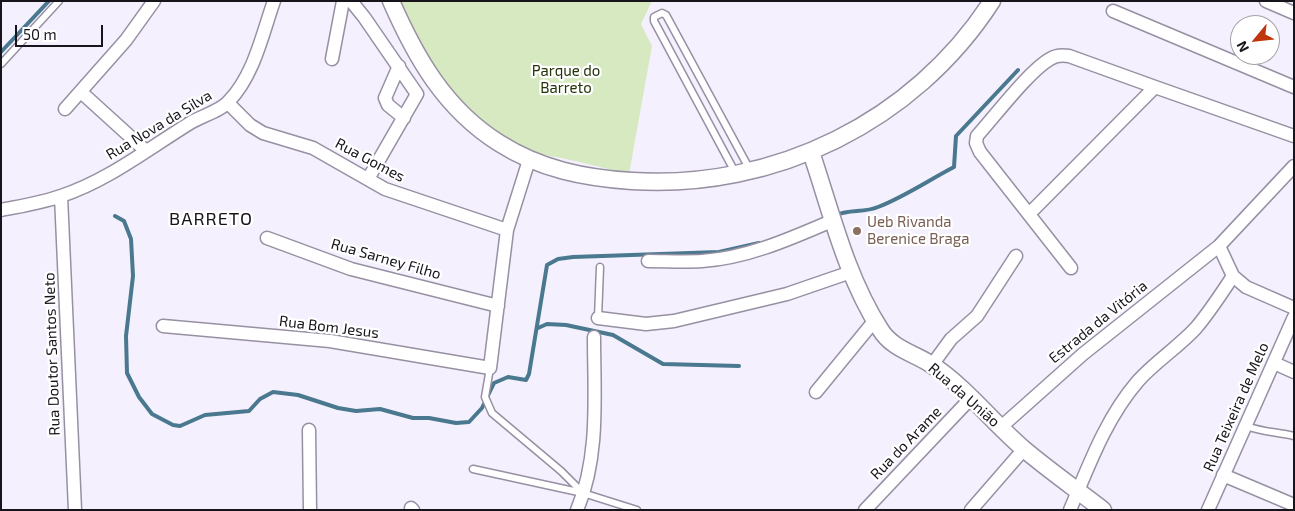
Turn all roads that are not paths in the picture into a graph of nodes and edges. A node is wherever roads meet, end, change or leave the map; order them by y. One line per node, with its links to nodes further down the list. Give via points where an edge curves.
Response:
1 (59, 1): 12 (lane)
2 (154, 1): 16 (street, via 126,40)
3 (274, 1): 17 (street, Rua Nova da Silva, via 250,69)
4 (343, 1): 11 (street)
5 (351, 1): 13 (street)
6 (391, 1): 23 (street, via 415,54 446,96 487,134)
7 (992, 1): 22 (street, via 942,65 901,100 870,122)
8 (1267, 1): 10 (street)
9 (1113, 11): 14 (street)
10 (1294, 13)
11 (332, 59)
12 (1, 64)
13 (399, 66): 19 (street, via 416,94); 19 (street, via 385,98 388,105)
14 (1294, 87)
15 (1155, 88): 20 (street); 29 (street); 29 (street, via 1063,55 1052,58 1028,79 977,136 976,143)
16 (81, 92): 18 (street); 21 (street)
17 (228, 103): 21 (street, Rua Nova da Silva); 26 (street, Rua Gomes, via 263,133 313,148)
18 (65, 109)
19 (404, 118): 26 (street)
20 (1294, 136)
21 (146, 151): 27 (street, Rua Nova da Silva)
22 (811, 152): 25 (street); 30 (street, Rua da União)
23 (528, 160): 25 (street, via 594,178 679,183); 31 (street)
24 (1294, 166): 33 (street, Estrada da Vitória)
25 (744, 173): 25 (lane, via 666,15 658,14 654,21)
26 (368, 179): 31 (street, Rua Gomes, via 400,195)
27 (61, 196): 28 (street, Rua Nova da Silva); 63 (street, Rua Doutor Santos Neto)
28 (1, 210)
29 (1029, 214): 37 (street)
30 (832, 216): 35 (street, via 788,240 748,252 703,261); 38 (street, Rua da União)
31 (506, 230): 40 (street)
32 (267, 238): 40 (street, Rua Sarney Filho, via 351,269)
33 (1218, 246): 39 (street); 54 (street, Estrada da Vitória, via 1083,354)
34 (1016, 256): 48 (street, via 976,316 951,339)
35 (648, 261)
36 (600, 268): 43 (lane)
37 (1071, 268)
38 (851, 272): 43 (street, via 787,294 674,321 646,324); 44 (street, Rua da União)
39 (1233, 276): 41 (street, via 1246,287); 60 (street, via 1194,330 1139,380 1115,412)
40 (498, 306): 49 (street)
41 (1294, 308)
42 (1294, 317): 47 (street, Rua Teixeira de Melo)
43 (598, 318)
44 (875, 320): 48 (street, Rua da União, via 890,341); 51 (street)
45 (163, 326): 49 (street, Rua Bom Jesus, via 330,341)
46 (594, 337): 61 (street, via 595,415)
47 (1274, 363): 50 (street); 53 (street, Rua Teixeira de Melo)
48 (932, 365): 52 (street, Rua da União)
49 (490, 368): 61 (lane, via 485,398 492,413)
50 (1294, 372)
51 (816, 392)
52 (971, 398): 54 (street, Rua da União); 67 (street, Rua do Arame)
53 (1246, 426): 56 (lane, via 1262,432); 59 (street, Rua Teixeira de Melo)
54 (1001, 427): 57 (street, Rua da União)
55 (309, 430): 64 (street)
56 (1294, 436)
57 (1024, 449): 60 (street, Rua da União); 68 (street)
58 (473, 469): 61 (lane)
59 (1224, 475): 62 (street); 71 (street, Rua Teixeira de Melo)
60 (1078, 490): 69 (street); 70 (street, Rua da União)
61 (583, 493): 65 (street); 66 (lane)
62 (1294, 505)
63 (75, 510)
64 (310, 510)
65 (577, 510)
66 (637, 510)
67 (865, 510)
68 (971, 510)
69 (1070, 510)
70 (1103, 510)
71 (1208, 510)

